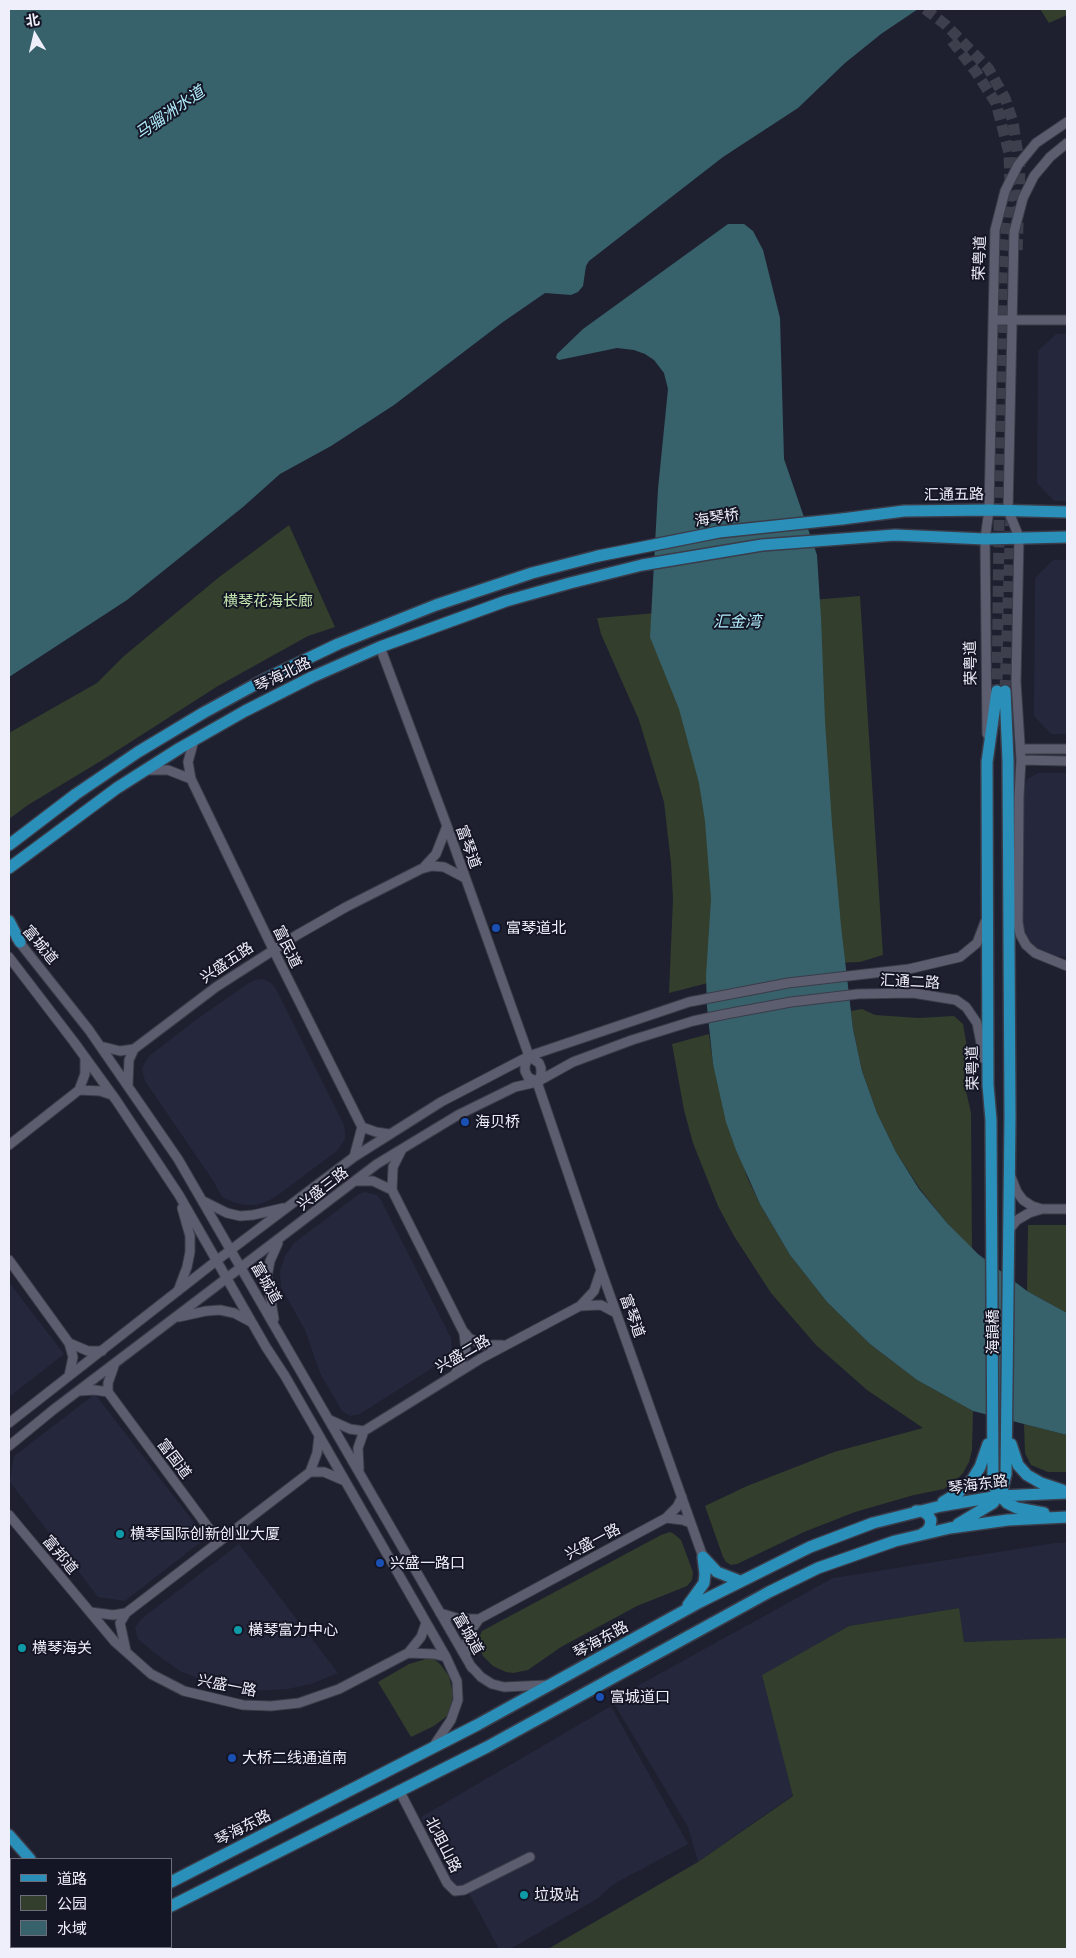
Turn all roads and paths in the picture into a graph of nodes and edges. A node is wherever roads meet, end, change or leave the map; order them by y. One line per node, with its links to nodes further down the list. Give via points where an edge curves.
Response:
1 (1067, 122): 3 (street, 荣粤道, via 1047,134 1027,154 1005,191 995,230)
2 (1067, 143): 4 (street, via 1034,176 1019,209 1014,232)
3 (993, 320): 4 (street); 6 (street, 荣粤道)
4 (1012, 320): 5 (street); 7 (street)
5 (1067, 320)
6 (989, 510): 7 (main road, 汇通五路); 9 (main road, 汇通五路, via 904,511); 12 (street, 荣粤道)
7 (1008, 510): 8 (main road, 汇通五路); 10 (street)
8 (1067, 512)
9 (842, 519): 13 (main road, 海琴桥, bridge, via 719,532)
10 (1019, 537): 11 (main road); 12 (main road); 16 (street, via 1016,682)
11 (1067, 537)
12 (985, 539): 14 (main road, 琴海北路, via 895,535 844,537 722,550 602,574 490,606); 20 (street, 荣粤道)
13 (598, 556): 24 (main road, 琴海北路, via 436,605 303,660 236,694 138,752)
14 (380, 647): 15 (main road, 琴海北路, via 278,693); 23 (street, 富琴道)
15 (194, 740): 21 (main road, 琴海北路); 22 (street, via 188,762)
16 (1021, 749): 17 (street); 18 (street)
17 (1067, 749)
18 (1022, 760): 19 (street); 34 (street, via 1019,796 1020,934 1035,954)
19 (1067, 760)
20 (988, 762): 28 (main road, 荣粤道); 51 (main road, via 1001,691 1008,760)
21 (144, 770): 22 (street, via 168,770); 26 (main road, 琴海北路, via 87,809)
22 (191, 779): 32 (street, 富民道)
23 (447, 826): 25 (street, via 436,854); 27 (street, 富琴道)
24 (9, 845)
25 (422, 869): 27 (street, via 444,867); 32 (street, 兴盛五路)
26 (10, 870)
27 (465, 878): 39 (street, 富琴道)
28 (988, 911): 36 (street, 汇通二路, via 977,943 960,957 909,969 755,988); 43 (main road, 荣粤道)
29 (9, 921): 31 (main road)
30 (9, 929): 31 (street, 富城道)
31 (20, 942): 37 (street, 富城道)
32 (273, 949): 38 (street, 兴盛五路, via 188,1007); 46 (street, 富民道)
33 (9, 957): 40 (street, 富城道)
34 (1067, 966)
35 (858, 994): 41 (street, 兴盛三路, via 767,1006 693,1021 602,1050); 43 (street, 汇通二路, via 913,993 956,1000 966,1007 977,1023)
36 (689, 1002): 39 (street, 兴盛三路)
37 (100, 1046): 38 (street, via 120,1051); 42 (street, 富城道)
38 (134, 1049): 42 (street, via 129,1060)
39 (529, 1056): 41 (street, via 541,1068); 41 (street, via 525,1071); 47 (street, 兴盛三路, via 441,1102)
40 (85, 1057): 44 (street, via 86,1074); 45 (street, 富城道)
41 (537, 1082): 49 (street, 兴盛三路, via 515,1087 486,1101); 66 (street, 富琴道)
42 (128, 1084): 55 (street, 富城道)
43 (988, 1085): 59 (main road, 荣粤道)
44 (80, 1090): 45 (street); 48 (street)
45 (112, 1095): 54 (street, 富城道)
46 (362, 1127): 47 (street); 50 (street)
47 (389, 1134): 50 (street, 兴盛三路)
48 (9, 1145)
49 (404, 1147): 52 (street, 兴盛三路); 53 (street, via 393,1167)
50 (354, 1157): 56 (street, 兴盛三路)
51 (1009, 1172): 57 (street, via 1023,1200); 60 (main road)
52 (352, 1182): 53 (street, via 374,1181); 61 (street, 兴盛三路)
53 (392, 1190): 74 (street)
54 (179, 1195): 64 (street, 富城道); 68 (street, via 190,1244 189,1260)
55 (203, 1201): 56 (street, via 240,1216); 62 (street, 富城道)
56 (288, 1207): 62 (street, 兴盛三路)
57 (1042, 1209): 58 (street); 60 (street, via 1023,1216)
58 (1067, 1209)
59 (992, 1231): 86 (main road, 海韻橋)
60 (1008, 1231): 87 (main road, 海韻橋)
61 (279, 1240): 65 (street, 兴盛三路); 73 (street, via 267,1277)
62 (231, 1250): 64 (street, 兴盛三路); 65 (street, 富城道)
63 (9, 1260): 75 (street)
64 (216, 1261): 67 (street, 富城道); 68 (street, 兴盛三路)
65 (242, 1268): 67 (street, 兴盛三路); 73 (street, 富城道)
66 (601, 1270): 69 (street, 兴盛二路, via 594,1291); 70 (street, 富琴道)
67 (227, 1279): 71 (street, 兴盛三路); 72 (street, 富城道)
68 (177, 1292): 77 (street, 兴盛三路)
69 (580, 1306): 70 (street, 兴盛二路, via 601,1305); 76 (street, 兴盛二路)
70 (616, 1313): 95 (street, 富琴道)
71 (176, 1318): 72 (street, via 220,1310); 78 (street, 兴盛三路)
72 (251, 1322): 88 (street, 富城道)
73 (276, 1327): 83 (street, 富城道)
74 (464, 1333): 76 (street, via 483,1345); 79 (street, via 466,1351)
75 (69, 1343): 77 (street, via 88,1351); 80 (street, via 72,1357)
76 (506, 1345): 79 (street, 兴盛二路)
77 (102, 1351): 80 (street, 兴盛三路)
78 (114, 1366): 81 (street, 兴盛三路); 82 (street)
79 (454, 1374): 85 (street, 兴盛二路)
80 (69, 1376): 84 (street, 兴盛三路)
81 (79, 1391): 82 (street); 89 (street, 兴盛三路)
82 (108, 1392): 104 (street, 富国道)
83 (330, 1420): 85 (street); 91 (street, 富城道)
84 (9, 1423)
85 (364, 1431): 91 (street, via 358,1448)
86 (991, 1433): 94 (main road, via 993,1480); 96 (main road, via 980,1467 972,1480 958,1493)
87 (1008, 1433): 93 (main road, via 1015,1458 1027,1475 1041,1484); 94 (main road, via 1006,1480)
88 (319, 1436): 90 (street); 92 (street, 富城道)
89 (9, 1446)
90 (310, 1472): 92 (street, via 324,1472); 104 (street)
91 (359, 1472): 110 (street, 富城道)
92 (345, 1481): 112 (street, 富城道)
93 (1067, 1492): 94 (main road, 琴海东路)
94 (999, 1496): 96 (main road, 琴海东路); 99 (main road, via 1012,1506); 102 (main road, via 987,1508)
95 (682, 1497): 100 (street, 兴盛一路); 101 (street, 富琴道)
96 (932, 1508): 97 (main road, 琴海东路)
97 (916, 1511): 103 (main road, via 922,1511 930,1520 930,1526); 106 (main road, 琴海东路, via 830,1538)
98 (9, 1515): 108 (street, 富邦道)
99 (1066, 1517): 102 (main road)
100 (666, 1518): 101 (street); 111 (street, 兴盛一路)
101 (691, 1524): 105 (street, 富琴道)
102 (950, 1528): 103 (main road)
103 (922, 1534): 119 (main road, via 852,1555 794,1580 508,1736)
104 (219, 1542): 109 (street)
105 (703, 1557): 106 (main road, via 717,1572); 107 (main road, via 704,1583)
106 (740, 1581): 107 (main road, 琴海东路)
107 (684, 1611): 117 (main road, 琴海东路)
108 (90, 1612): 109 (street); 113 (street, 兴盛一路)
109 (126, 1613): 113 (street, via 120,1623)
110 (440, 1613): 111 (street, 兴盛一路, via 460,1620); 116 (street, 富城道)
111 (479, 1618): 116 (street, via 467,1637)
112 (426, 1623): 114 (street, via 421,1637); 115 (street, 富城道)
113 (126, 1652): 114 (street, 兴盛一路, via 151,1674 184,1691 226,1703 257,1706 299,1703 326,1694)
114 (408, 1653): 115 (street)
115 (446, 1657): 118 (street, 富城道, via 457,1681 458,1700 446,1730)
116 (467, 1659): 117 (street, 富城道, via 472,1668 492,1684 504,1687)
117 (551, 1684): 118 (main road, 琴海东路)
118 (432, 1748): 123 (main road, 琴海东路)
119 (399, 1790): 121 (street, 北咀山路, via 447,1883 455,1891 464,1890); 124 (main road)
120 (9, 1835): 122 (main road)
121 (530, 1857)
122 (30, 1858)
123 (172, 1881)
124 (172, 1905)

